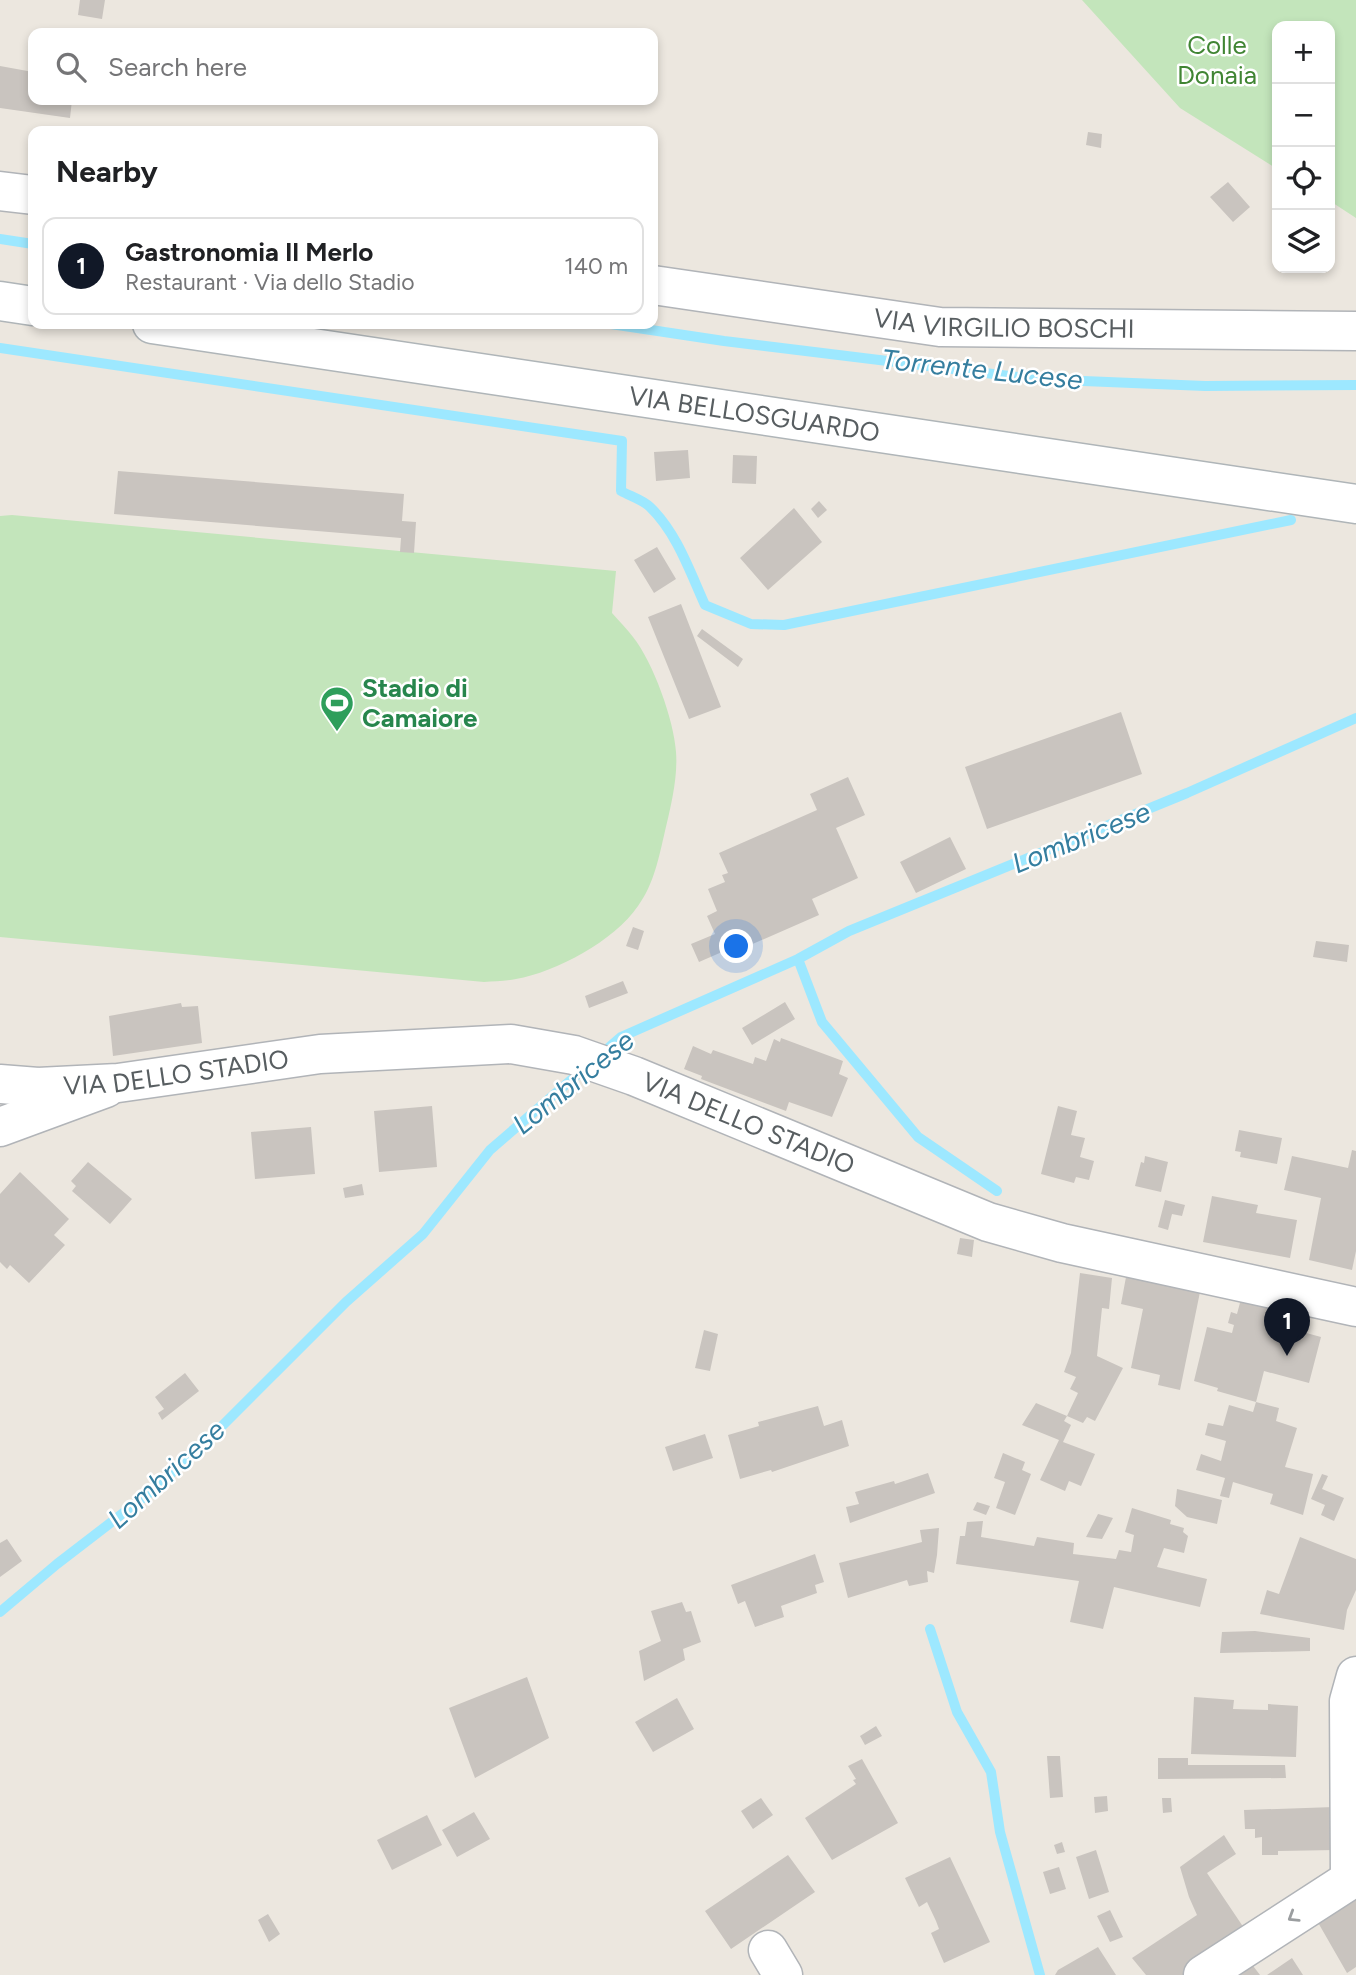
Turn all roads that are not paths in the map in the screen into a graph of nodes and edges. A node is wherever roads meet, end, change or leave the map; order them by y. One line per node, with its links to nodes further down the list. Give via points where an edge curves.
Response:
1 (0, 191): 2 (street)
2 (28, 194)
3 (658, 286): 7 (street, VIA VIRGILIO BOSCHI, via 940,327)
4 (0, 301): 5 (street)
5 (28, 305)
6 (185, 329): 8 (street, VIA BELLOSGUARDO)
7 (1356, 331)
8 (1356, 504)
9 (118, 1083): 10 (street, VIA DELLO STADIO); 11 (street); 12 (street, VIA DELLO STADIO, via 320,1054 512,1044 574,1055 988,1222 1062,1243)
10 (0, 1084)
11 (0, 1127)
12 (1356, 1307)
13 (1356, 1676): 14 (street, via 1349,1701)
14 (1353, 1878): 15 (street, one-way to 15)
15 (1203, 1975)

